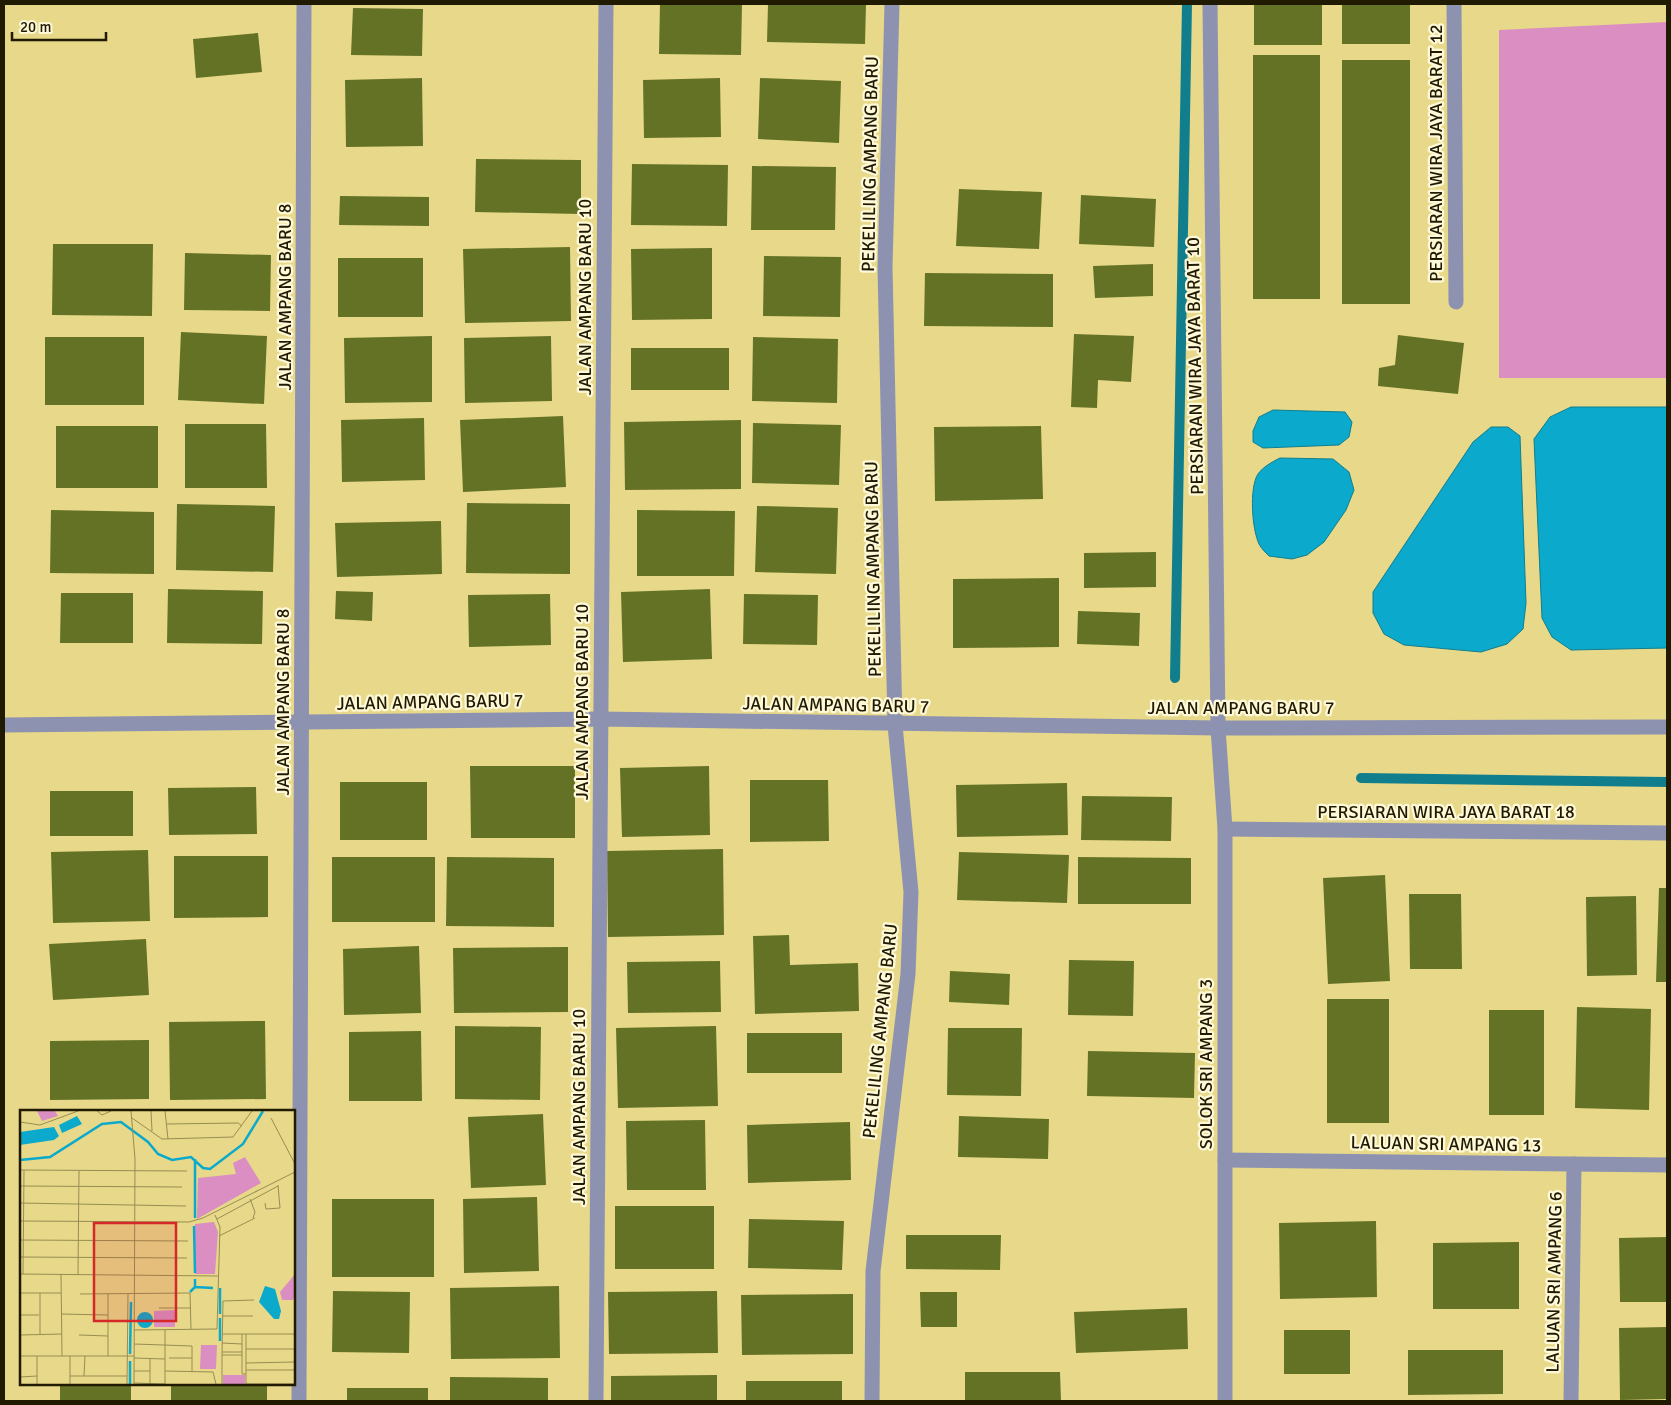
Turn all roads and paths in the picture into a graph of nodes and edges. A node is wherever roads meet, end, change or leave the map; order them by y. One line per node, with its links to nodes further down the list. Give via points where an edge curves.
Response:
1 (304, 4): 8 (street, JALAN AMPANG BARU 8)
2 (606, 4): 7 (street, JALAN AMPANG BARU 10)
3 (892, 4): 10 (street, PEKELILING AMPANG BARU, via 886,267)
4 (1210, 4): 12 (street, PERSIARAN WIRA JAYA BARAT 10)
5 (1454, 4): 6 (street, PERSIARAN WIRA JAYA BARAT 12)
6 (1456, 302)
7 (601, 720): 8 (street, JALAN AMPANG BARU 7); 10 (street, JALAN AMPANG BARU 7); 19 (street, JALAN AMPANG BARU 10)
8 (302, 723): 9 (street, JALAN AMPANG BARU 7); 18 (street, JALAN AMPANG BARU 8)
9 (4, 725)
10 (895, 725): 12 (street, JALAN AMPANG BARU 7); 20 (street, PEKELILING AMPANG BARU, via 912,892 908,974 873,1271)
11 (1667, 727): 12 (street, JALAN AMPANG BARU 7)
12 (1218, 728): 13 (street, SOLOK SRI AMPANG 3)
13 (1225, 829): 14 (street, PERSIARAN WIRA JAYA BARAT 18); 15 (street, SOLOK SRI AMPANG 3)
14 (1667, 832)
15 (1225, 1160): 16 (street, LALUAN SRI AMPANG 13); 21 (street, SOLOK SRI AMPANG 3)
16 (1574, 1164): 17 (street, LALUAN SRI AMPANG 13); 22 (street, LALUAN SRI AMPANG 6)
17 (1667, 1165)
18 (299, 1401)
19 (596, 1401)
20 (872, 1401)
21 (1225, 1401)
22 (1571, 1401)

